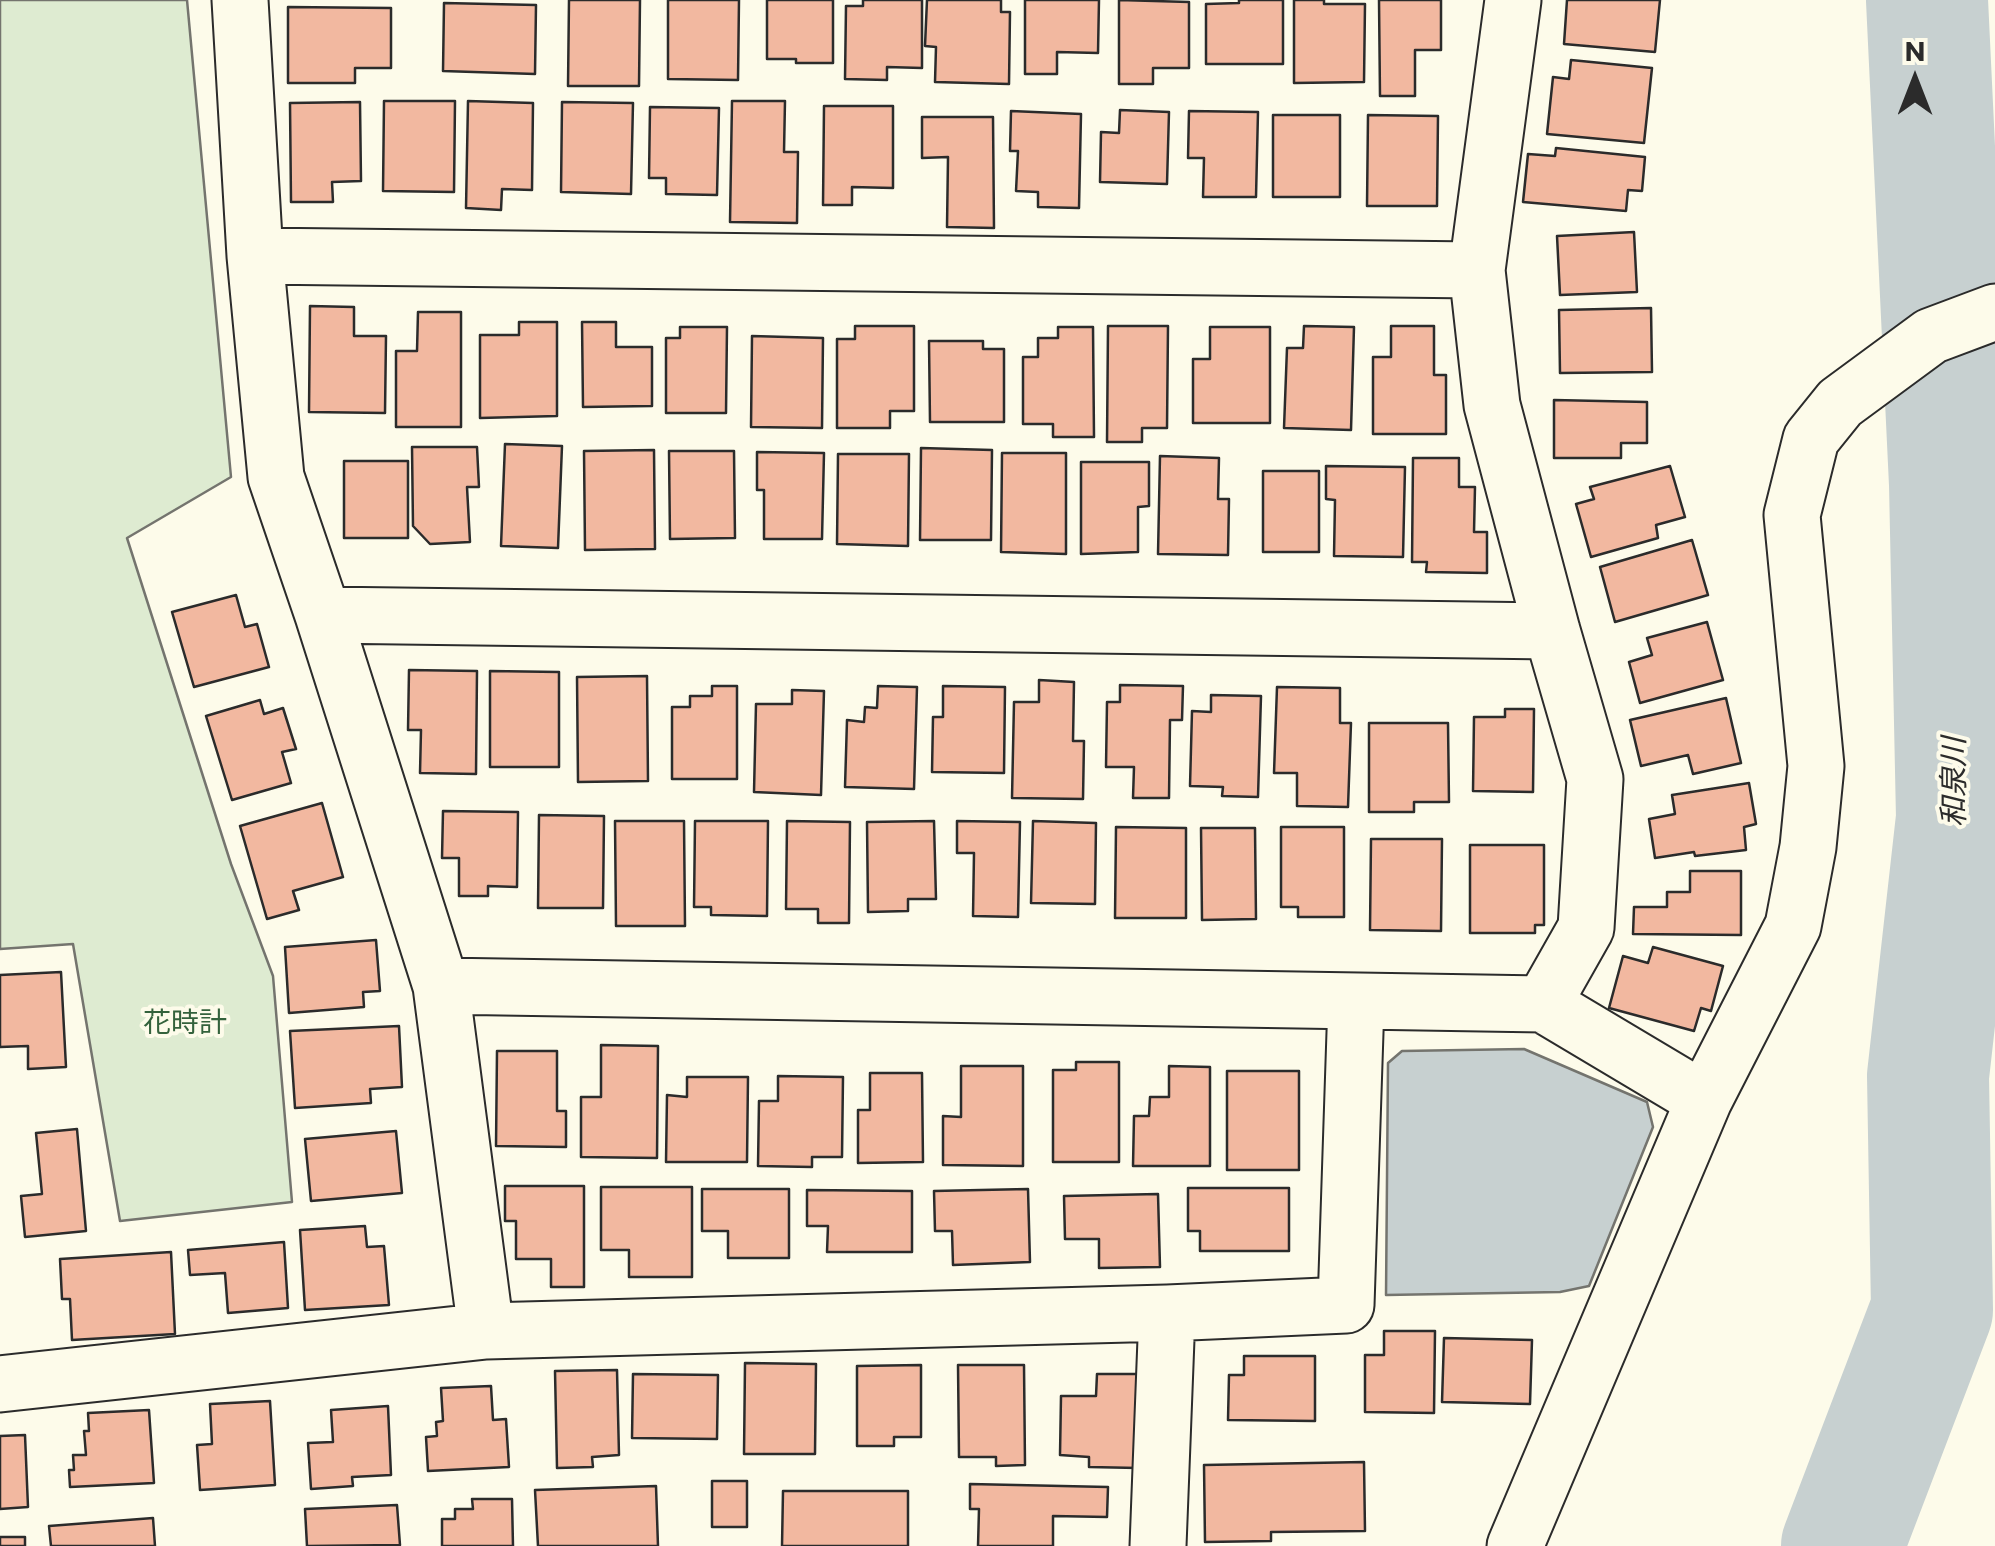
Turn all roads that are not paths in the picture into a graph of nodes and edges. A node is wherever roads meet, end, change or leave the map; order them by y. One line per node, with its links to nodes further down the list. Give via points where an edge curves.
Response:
1 (240, 0): 3 (street)
2 (1514, 0): 4 (street)
3 (255, 256): 4 (street); 6 (street, via 276,477)
4 (1477, 270): 7 (street, via 1492,405)
5 (1995, 312): 11 (street, via 1932,336 1840,403 1811,439 1792,515 1816,766 1808,847 1793,926)
6 (323, 615): 7 (street); 8 (street)
7 (1552, 631): 10 (street, via 1595,779 1586,928)
8 (441, 986): 9 (street); 13 (street)
9 (1356, 1002): 10 (street); 12 (street, via 1346,1304)
10 (1544, 1004): 11 (street)
11 (1704, 1100): 16 (street)
12 (1166, 1312): 13 (street); 15 (street)
13 (486, 1331): 14 (street)
14 (1, 1377)
15 (1158, 1546)
16 (1515, 1546)

